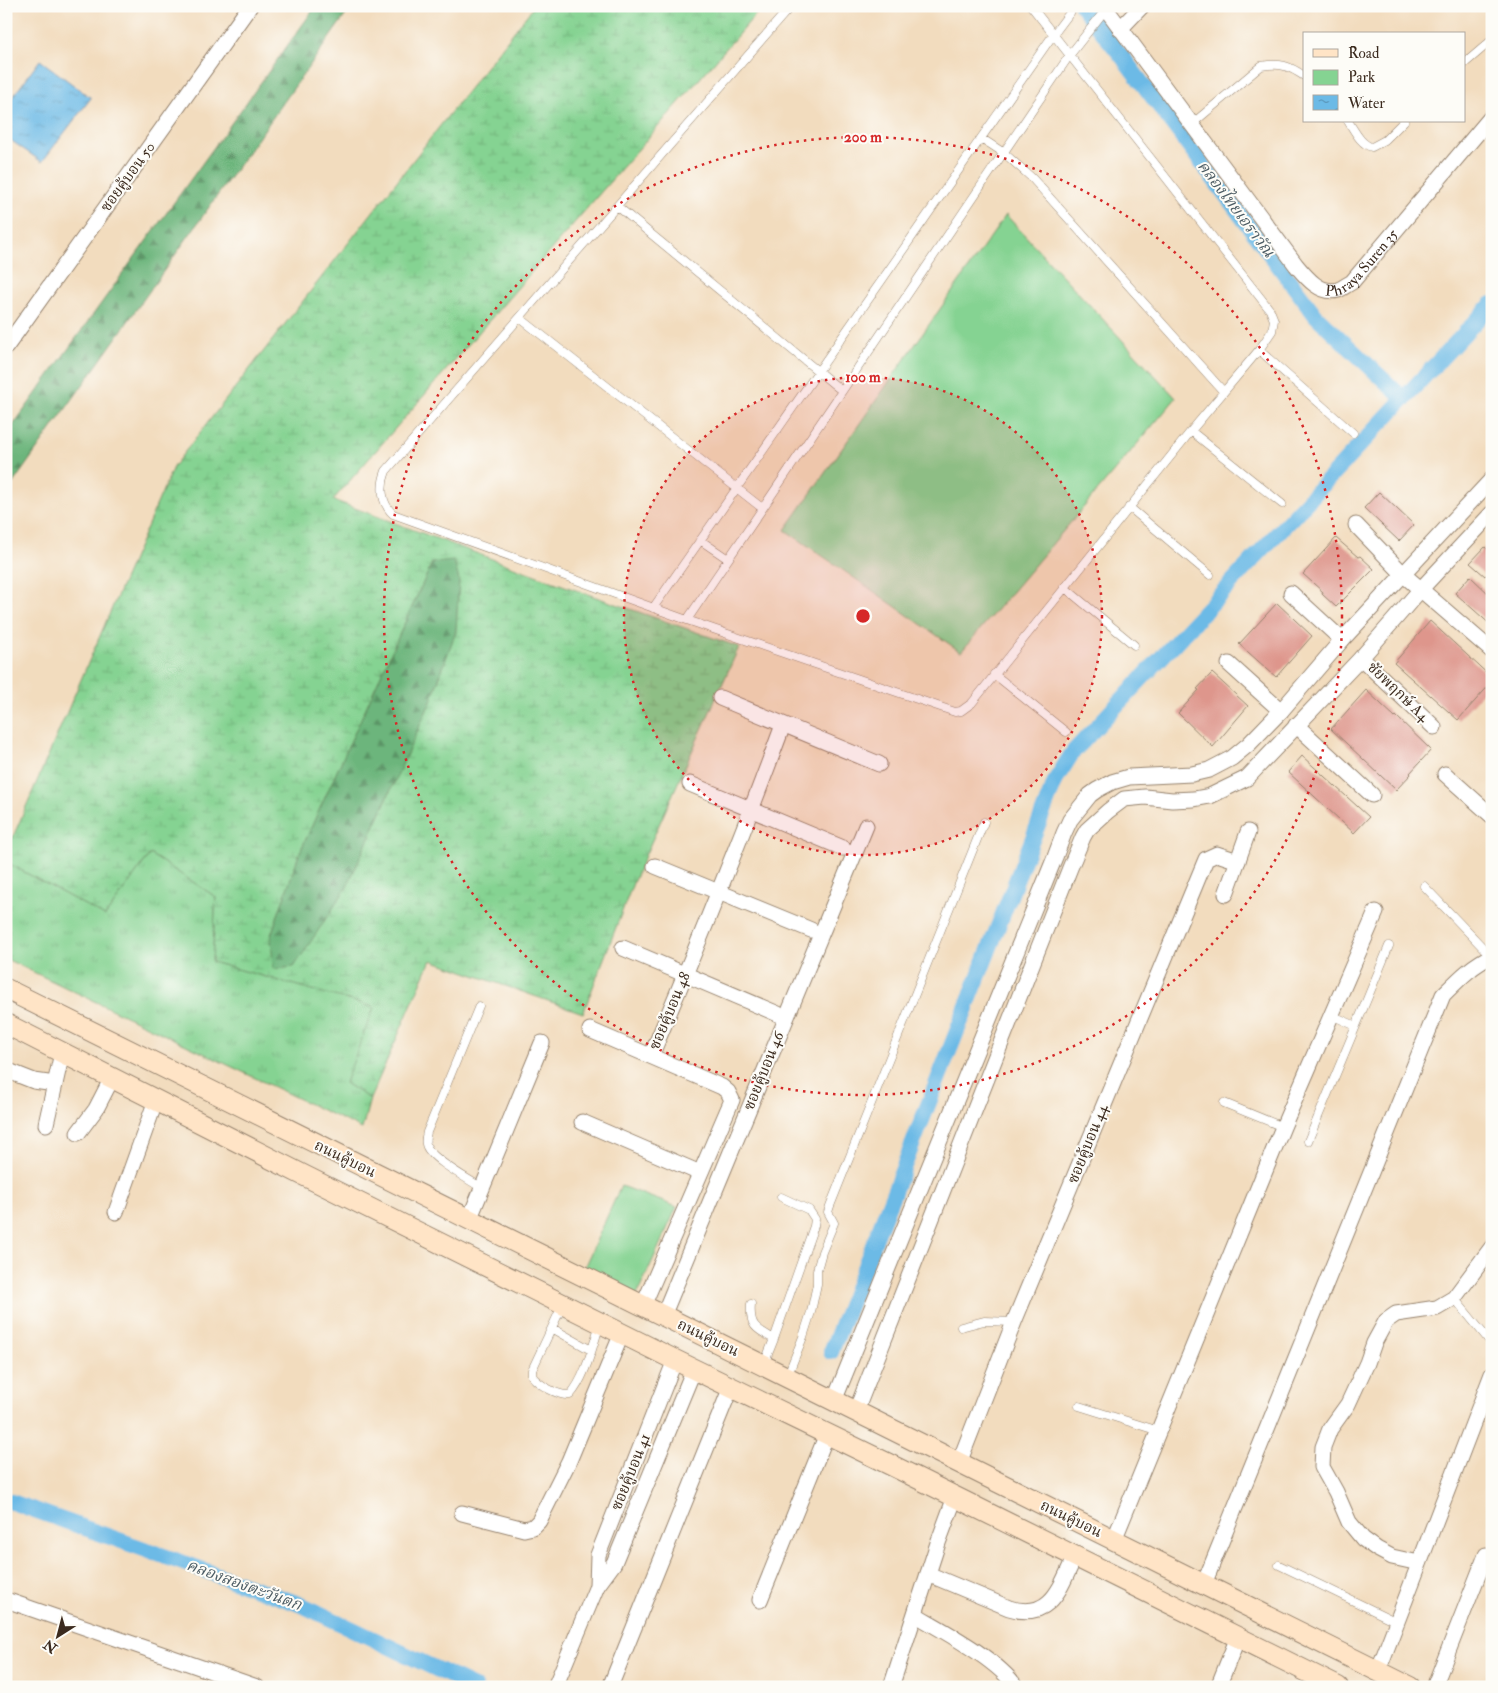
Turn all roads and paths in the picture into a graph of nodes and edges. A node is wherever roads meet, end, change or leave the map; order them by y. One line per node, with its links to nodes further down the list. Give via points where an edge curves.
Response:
1 (250, 6): 21 (street, ซอยคู้บอน 50)
2 (791, 6): 19 (lane)
3 (1030, 6): 8 (lane)
4 (1075, 6): 8 (lane)
5 (1142, 6): 7 (street)
6 (1105, 7): 7 (street, Phraya Suren 35); 10 (lane)
7 (1120, 29): 16 (street, Phraya Suren 35)
8 (1053, 35): 10 (lane); 17 (lane)
9 (1492, 40): 11 (lane)
10 (1070, 56): 18 (lane); 22 (lane, via 1270,310 1274,320 1272,331)
11 (1466, 62)
12 (1303, 75): 16 (lane, via 1285,65 1261,66)
13 (1492, 116): 16 (street, Phraya Suren 35, via 1358,276 1338,290 1327,291 1317,286 1296,265)
14 (1349, 122): 15 (lane, via 1362,142 1372,147 1379,145)
15 (1403, 122)
16 (1192, 124)
17 (981, 138): 18 (lane); 23 (lane)
18 (1004, 153): 24 (lane); 25 (lane, via 1032,178)
19 (617, 206): 20 (lane); 23 (lane)
20 (520, 318): 29 (lane); 43 (lane, via 386,471 382,487 385,505 392,514)
21 (6, 347)
22 (1259, 350): 25 (lane); 27 (lane)
23 (818, 372): 24 (lane); 29 (lane)
24 (842, 391): 33 (lane)
25 (1223, 391): 26 (lane)
26 (1190, 431): 31 (lane); 32 (lane)
27 (1353, 433)
28 (1492, 479): 30 (street)
29 (736, 489): 33 (lane); 36 (lane)
30 (1471, 500): 34 (street); 39 (street)
31 (1282, 504)
32 (1129, 507): 38 (lane); 40 (lane)
33 (762, 508): 37 (lane)
34 (1491, 515): 41 (street)
35 (1356, 525): 39 (street)
36 (700, 540): 37 (lane); 43 (lane)
37 (728, 559): 44 (lane)
38 (1210, 574)
39 (1404, 575): 41 (street); 45 (street)
40 (1064, 588): 46 (lane); 50 (lane)
41 (1421, 589): 47 (street); 48 (street)
42 (1290, 593): 45 (street)
43 (653, 608): 44 (lane)
44 (687, 620): 50 (lane, via 952,711 961,711 970,705)
45 (1342, 640): 52 (street)
46 (1134, 645)
47 (1492, 651)
48 (1361, 658): 54 (street); 55 (street, ชัยพฤกษ์ A4)
49 (1229, 664): 52 (street)
50 (994, 674): 56 (lane)
51 (720, 698): 53 (street)
52 (1282, 711): 63 (street, via 1232,758 1209,770 1192,774 1129,777 1112,782 1090,795)
53 (783, 725): 57 (street); 61 (street, ซอยคู้บอน 48)
54 (1296, 725): 60 (street); 66 (street, via 1247,778 1232,786 1194,799 1145,796 1124,799)
55 (1434, 727)
56 (1066, 732)
57 (879, 764)
58 (1445, 774): 62 (street)
59 (690, 784): 61 (street)
60 (1372, 795)
61 (752, 810): 68 (street); 72 (street, ซอยคู้บอน 48)
62 (1492, 816)
63 (1070, 820): 66 (street); 125 (street)
64 (984, 822): 123 (lane, via 830,1206 828,1212 834,1223 817,1270 811,1312)
65 (866, 826): 110 (street, ซอยคู้บอน 46)
66 (1087, 830): 127 (street)
67 (1248, 832): 69 (street)
68 (843, 848)
69 (1238, 861): 73 (street); 112 (street, ซอยคู้บอน 44, via 1217,854 1206,859)
70 (655, 866): 72 (street)
71 (1424, 886): 78 (lane)
72 (719, 893): 75 (street); 79 (street, ซอยคู้บอน 48)
73 (1226, 894)
74 (1376, 912): 83 (street)
75 (811, 930)
76 (1389, 946): 85 (lane)
77 (623, 948): 79 (street)
78 (1492, 956): 139 (street, via 1481,960 1443,995)
79 (686, 974): 82 (street); 89 (street, ซอยคู้บอน 48)
80 (6, 989): 104 (main road, ถนนคู้บอน)
81 (479, 1006): 101 (lane, via 427,1132 426,1144 436,1158)
82 (778, 1014)
83 (1331, 1015): 85 (lane); 97 (street)
84 (6, 1024): 88 (main road)
85 (1356, 1026): 99 (lane)
86 (590, 1030): 89 (street)
87 (542, 1042): 101 (street)
88 (62, 1053): 91 (main road); 92 (street)
89 (651, 1056): 100 (street, ซอยคู้บอน 48, via 722,1087 731,1096)
90 (6, 1070): 92 (street, via 34,1081)
91 (112, 1078): 93 (main road); 98 (street, via 96,1109)
92 (55, 1084): 96 (street)
93 (156, 1100): 103 (street); 107 (main road)
94 (1224, 1103): 97 (lane)
95 (582, 1122): 100 (street)
96 (46, 1124)
97 (1283, 1127): 128 (street)
98 (78, 1133)
99 (1308, 1141)
100 (700, 1173): 109 (street, ซอยคู้บอน 48)
101 (482, 1188): 104 (street)
102 (780, 1197): 116 (lane, via 809,1210 815,1219)
103 (116, 1212)
104 (469, 1220): 109 (main road, ถนนคู้บอน)
105 (1492, 1247): 106 (street)
106 (1454, 1298): 117 (lane); 136 (street, via 1437,1308 1396,1314 1386,1321 1348,1404 1330,1429 1323,1447 1322,1467 1349,1522 1377,1549 1392,1557)
107 (564, 1304): 111 (main road); 114 (lane)
108 (750, 1304): 116 (lane, via 750,1320 754,1326)
109 (643, 1306): 110 (main road, ถนนคู้บอน)
110 (663, 1316): 120 (main road, ถนนคู้บอน)
111 (600, 1322): 115 (main road); 118 (lane)
112 (1014, 1322): 113 (lane, via 984,1321); 130 (street, ซอยคู้บอน 44)
113 (961, 1327)
114 (552, 1328): 118 (lane); 118 (lane, via 535,1362 532,1376 556,1392 570,1395 575,1390)
115 (622, 1333): 119 (main road); 132 (street, via 569,1461 534,1527 524,1530)
116 (774, 1339): 120 (lane)
117 (1492, 1344)
118 (591, 1350)
119 (675, 1360): 121 (main road); 140 (street, ซอยคู้บอน 41, via 598,1555)
120 (764, 1366): 123 (main road, ถนนคู้บอน)
121 (694, 1369): 124 (main road); 140 (street, ซอยคู้บอน 41, via 614,1563)
122 (1492, 1374): 136 (street)
123 (787, 1377): 125 (main road, ถนนคู้บอน)
124 (731, 1387): 129 (main road); 151 (street)
125 (834, 1400): 127 (main road, ถนนคู้บอน)
126 (1079, 1406): 128 (lane)
127 (856, 1412): 130 (main road, ถนนคู้บอน)
128 (1158, 1431): 133 (street)
129 (827, 1434): 131 (main road); 142 (street)
130 (960, 1463): 133 (main road, ถนนคู้บอน)
131 (955, 1497): 135 (main road); 138 (street)
132 (462, 1513)
133 (1114, 1540): 139 (main road, ถนนคู้บอน)
134 (1486, 1555): 156 (street)
135 (1075, 1556): 138 (street, via 1053,1600 1045,1607 1021,1612); 145 (main road)
136 (1419, 1563): 144 (street)
137 (1278, 1564): 144 (lane)
138 (928, 1574): 143 (street)
139 (1204, 1584): 146 (main road, ถนนคู้บอน)
140 (597, 1586): 150 (street, ซอยคู้บอน 41)
141 (6, 1600): 147 (street)
142 (760, 1600)
143 (916, 1615): 152 (street); 153 (street, via 988,1660)
144 (1397, 1622): 146 (street)
145 (1238, 1637): 148 (main road); 154 (street)
146 (1378, 1671): 155 (main road, ถนนคู้บอน)
147 (214, 1680): 149 (street)
148 (1336, 1686)
149 (257, 1687)
150 (555, 1687)
151 (610, 1687)
152 (891, 1687)
153 (1016, 1687)
154 (1218, 1687)
155 (1410, 1687)
156 (1434, 1687)

